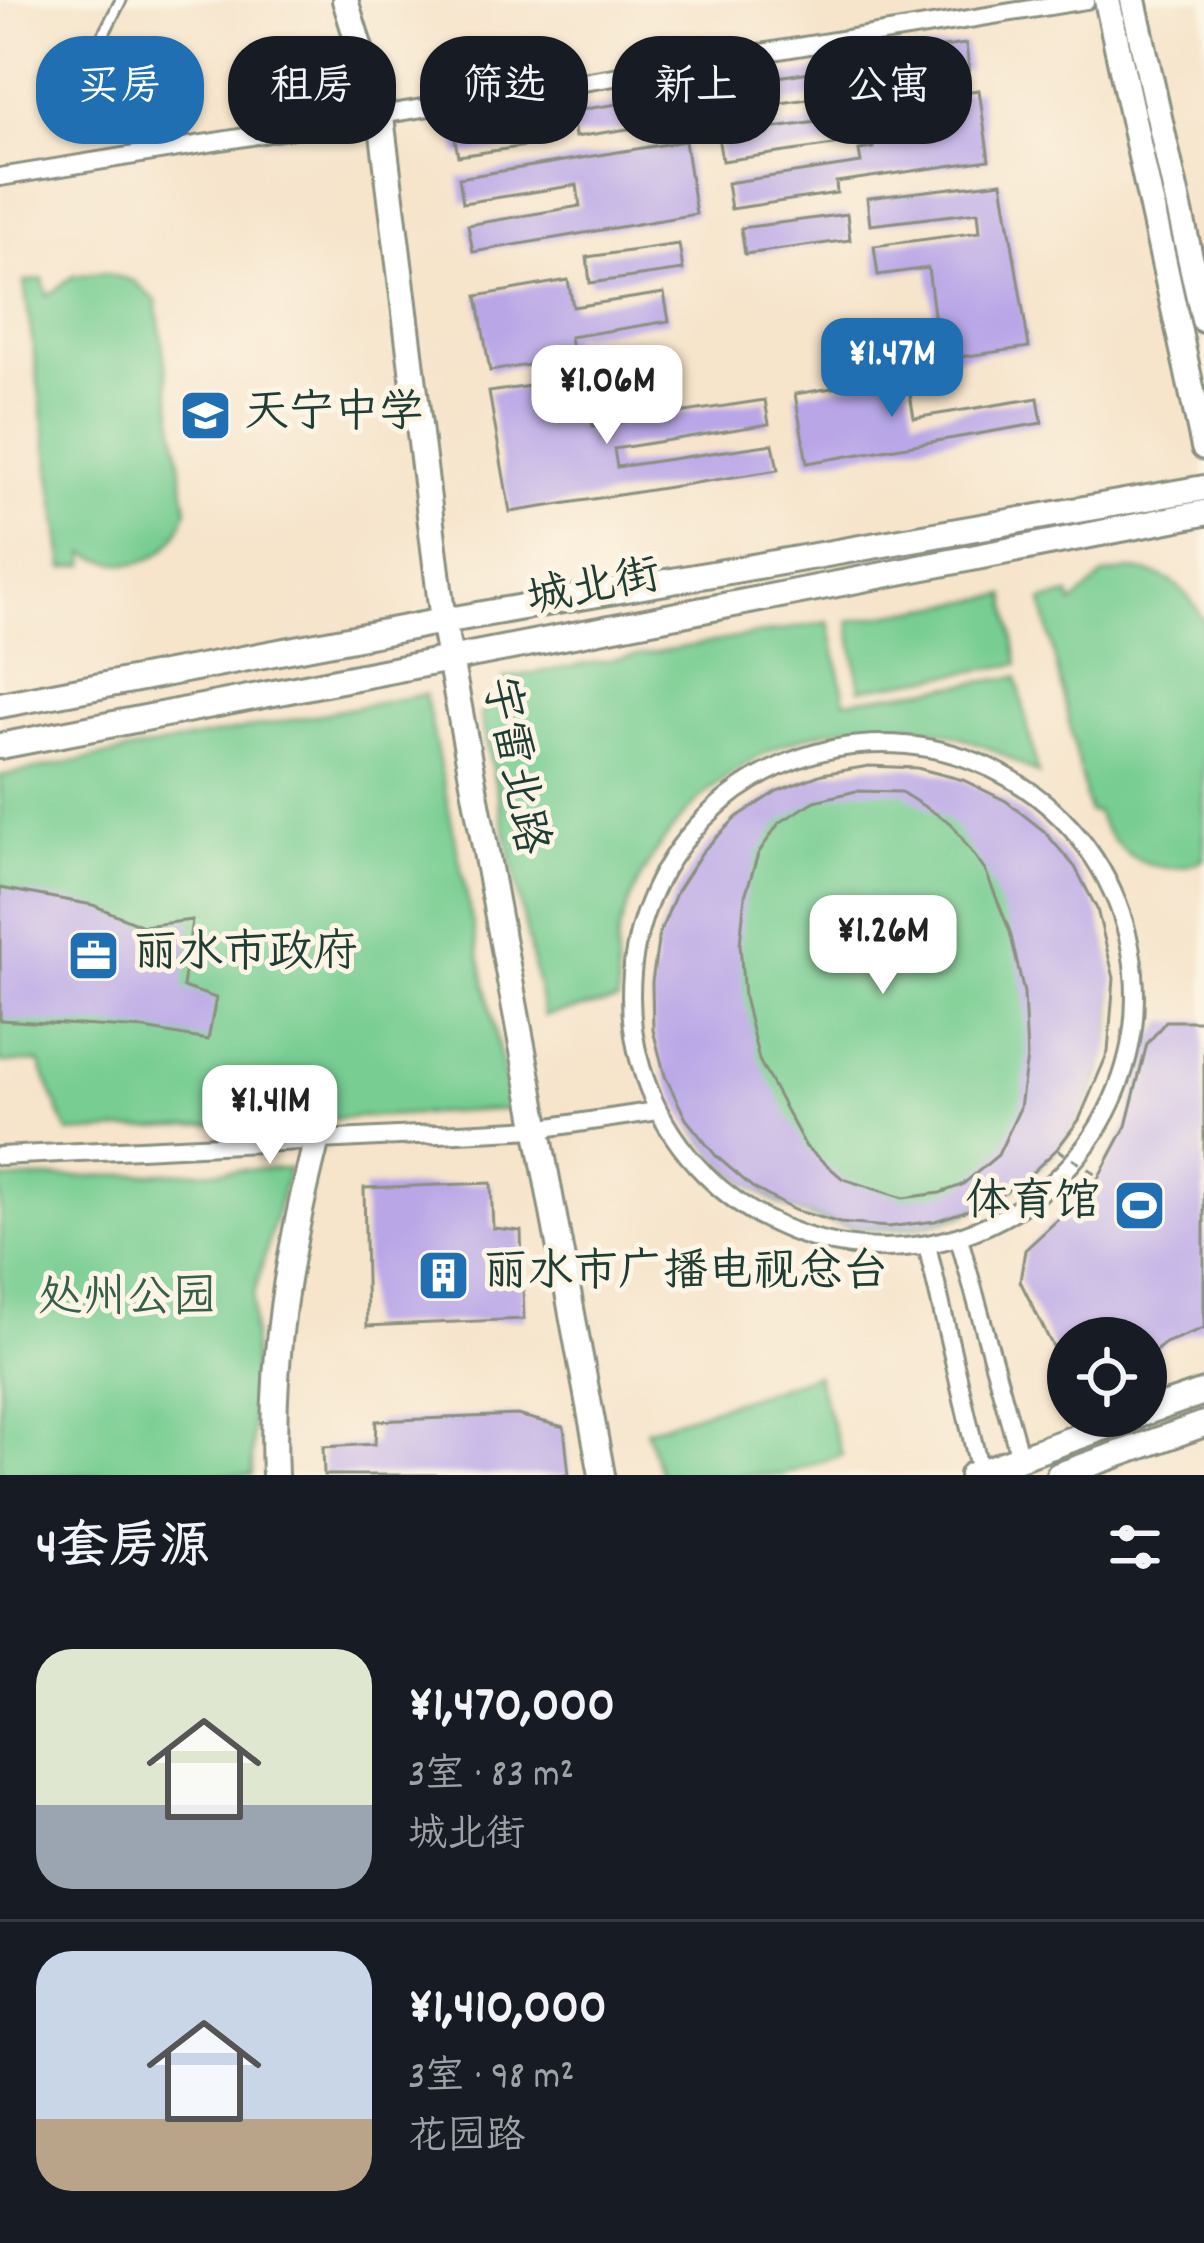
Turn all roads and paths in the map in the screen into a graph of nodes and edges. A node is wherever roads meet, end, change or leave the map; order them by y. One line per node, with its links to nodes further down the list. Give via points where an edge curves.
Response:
1 (121, 0): 6 (lane)
2 (345, 0): 7 (main road, 宇雷北路)
3 (1086, 0): 8 (street)
4 (1107, 0): 13 (main road)
5 (1133, 0): 12 (main road)
6 (102, 36)
7 (356, 36)
8 (396, 115)
9 (228, 141): 11 (street)
10 (384, 144): 16 (main road, 宇雷北路)
11 (0, 177)
12 (1204, 320)
13 (1204, 447)
14 (1204, 488): 16 (main road, 城北街)
15 (1204, 513): 17 (main road, 城北街)
16 (443, 621): 17 (main road, 宇雷北路); 18 (main road, 城北街)
17 (450, 661): 19 (main road, 城北街); 21 (main road, 宇雷北路)
18 (0, 705)
19 (0, 746)
20 (657, 1111): 21 (street); 26 (street, via 634,1037 635,940 655,884 687,835 747,784 837,747 896,743 972,760 1056,811 1094,855 1131,945 1136,1023 1123,1080 1060,1178 1012,1214); 27 (street, via 725,1194 770,1222 874,1249)
21 (537, 1129): 22 (street); 35 (main road, 宇雷北路)
22 (317, 1139): 24 (street); 34 (main road, via 276,1335)
23 (1057, 1149): 25 (path, bridge)
24 (0, 1156)
25 (1099, 1176)
26 (958, 1238): 27 (street); 32 (street)
27 (927, 1245): 33 (street)
28 (1204, 1392): 29 (main road)
29 (1167, 1405)
30 (1204, 1424): 36 (main road)
31 (1077, 1437): 32 (main road)
32 (1021, 1457): 33 (main road)
33 (976, 1474)
34 (274, 1475)
35 (602, 1475)
36 (1059, 1475)

